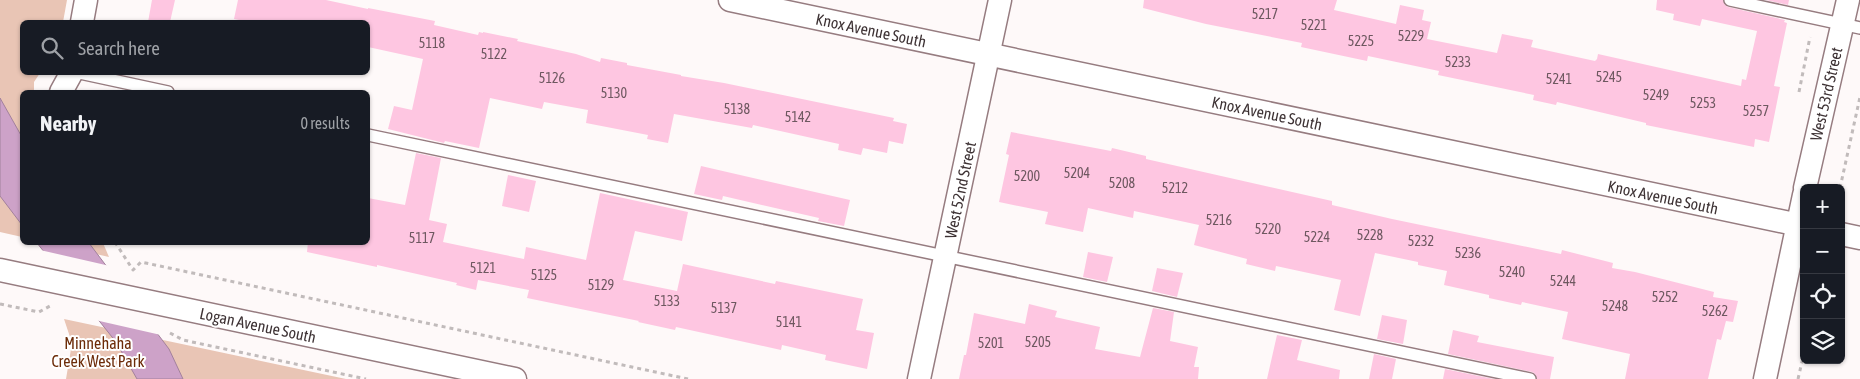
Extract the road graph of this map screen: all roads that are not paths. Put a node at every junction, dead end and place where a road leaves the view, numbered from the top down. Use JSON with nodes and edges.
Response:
{"nodes":[{"id":1,"x":86,"y":0,"type":"edge"},
{"id":2,"x":730,"y":0,"type":"edge"},
{"id":3,"x":1000,"y":0,"type":"edge"},
{"id":4,"x":1730,"y":0,"type":"edge"},
{"id":5,"x":1848,"y":0,"type":"edge"},
{"id":6,"x":82,"y":20,"type":"edge"},
{"id":7,"x":1851,"y":26,"type":"edge"},
{"id":8,"x":989,"y":55,"type":"junction"},
{"id":9,"x":72,"y":75,"type":"edge"},
{"id":10,"x":88,"y":75,"type":"edge"},
{"id":11,"x":62,"y":90,"type":"edge"},
{"id":12,"x":159,"y":90,"type":"edge"},
{"id":13,"x":370,"y":135,"type":"edge"},
{"id":14,"x":1806,"y":184,"type":"edge"},
{"id":15,"x":1800,"y":226,"type":"edge"},
{"id":16,"x":1845,"y":235,"type":"edge"},
{"id":17,"x":1860,"y":238,"type":"edge"},
{"id":18,"x":945,"y":257,"type":"junction"},
{"id":19,"x":0,"y":270,"type":"edge"},
{"id":20,"x":516,"y":379,"type":"edge"},
{"id":21,"x":919,"y":379,"type":"edge"},
{"id":22,"x":1530,"y":379,"type":"edge"},
{"id":23,"x":1765,"y":379,"type":"edge"}],
"edges":[{"from":1,"to":6,"type":"street"},
{"from":2,"to":8,"type":"street","name":"Knox Avenue South"},
{"from":3,"to":8,"type":"street","name":"West 52nd Street"},
{"from":4,"to":7,"type":"lane"},
{"from":5,"to":7,"type":"street","name":"West 53rd Street"},
{"from":7,"to":14,"type":"street","name":"West 53rd Street"},
{"from":8,"to":15,"type":"street","name":"Knox Avenue South"},
{"from":8,"to":18,"type":"street","name":"West 52nd Street"},
{"from":9,"to":11,"type":"street"},
{"from":10,"to":12,"type":"lane"},
{"from":13,"to":18,"type":"lane"},
{"from":15,"to":23,"type":"street"},
{"from":16,"to":17,"type":"street"},
{"from":18,"to":21,"type":"street","name":"West 52nd Street"},
{"from":18,"to":22,"type":"lane"},
{"from":19,"to":20,"type":"street","name":"Logan Avenue South"}]}
